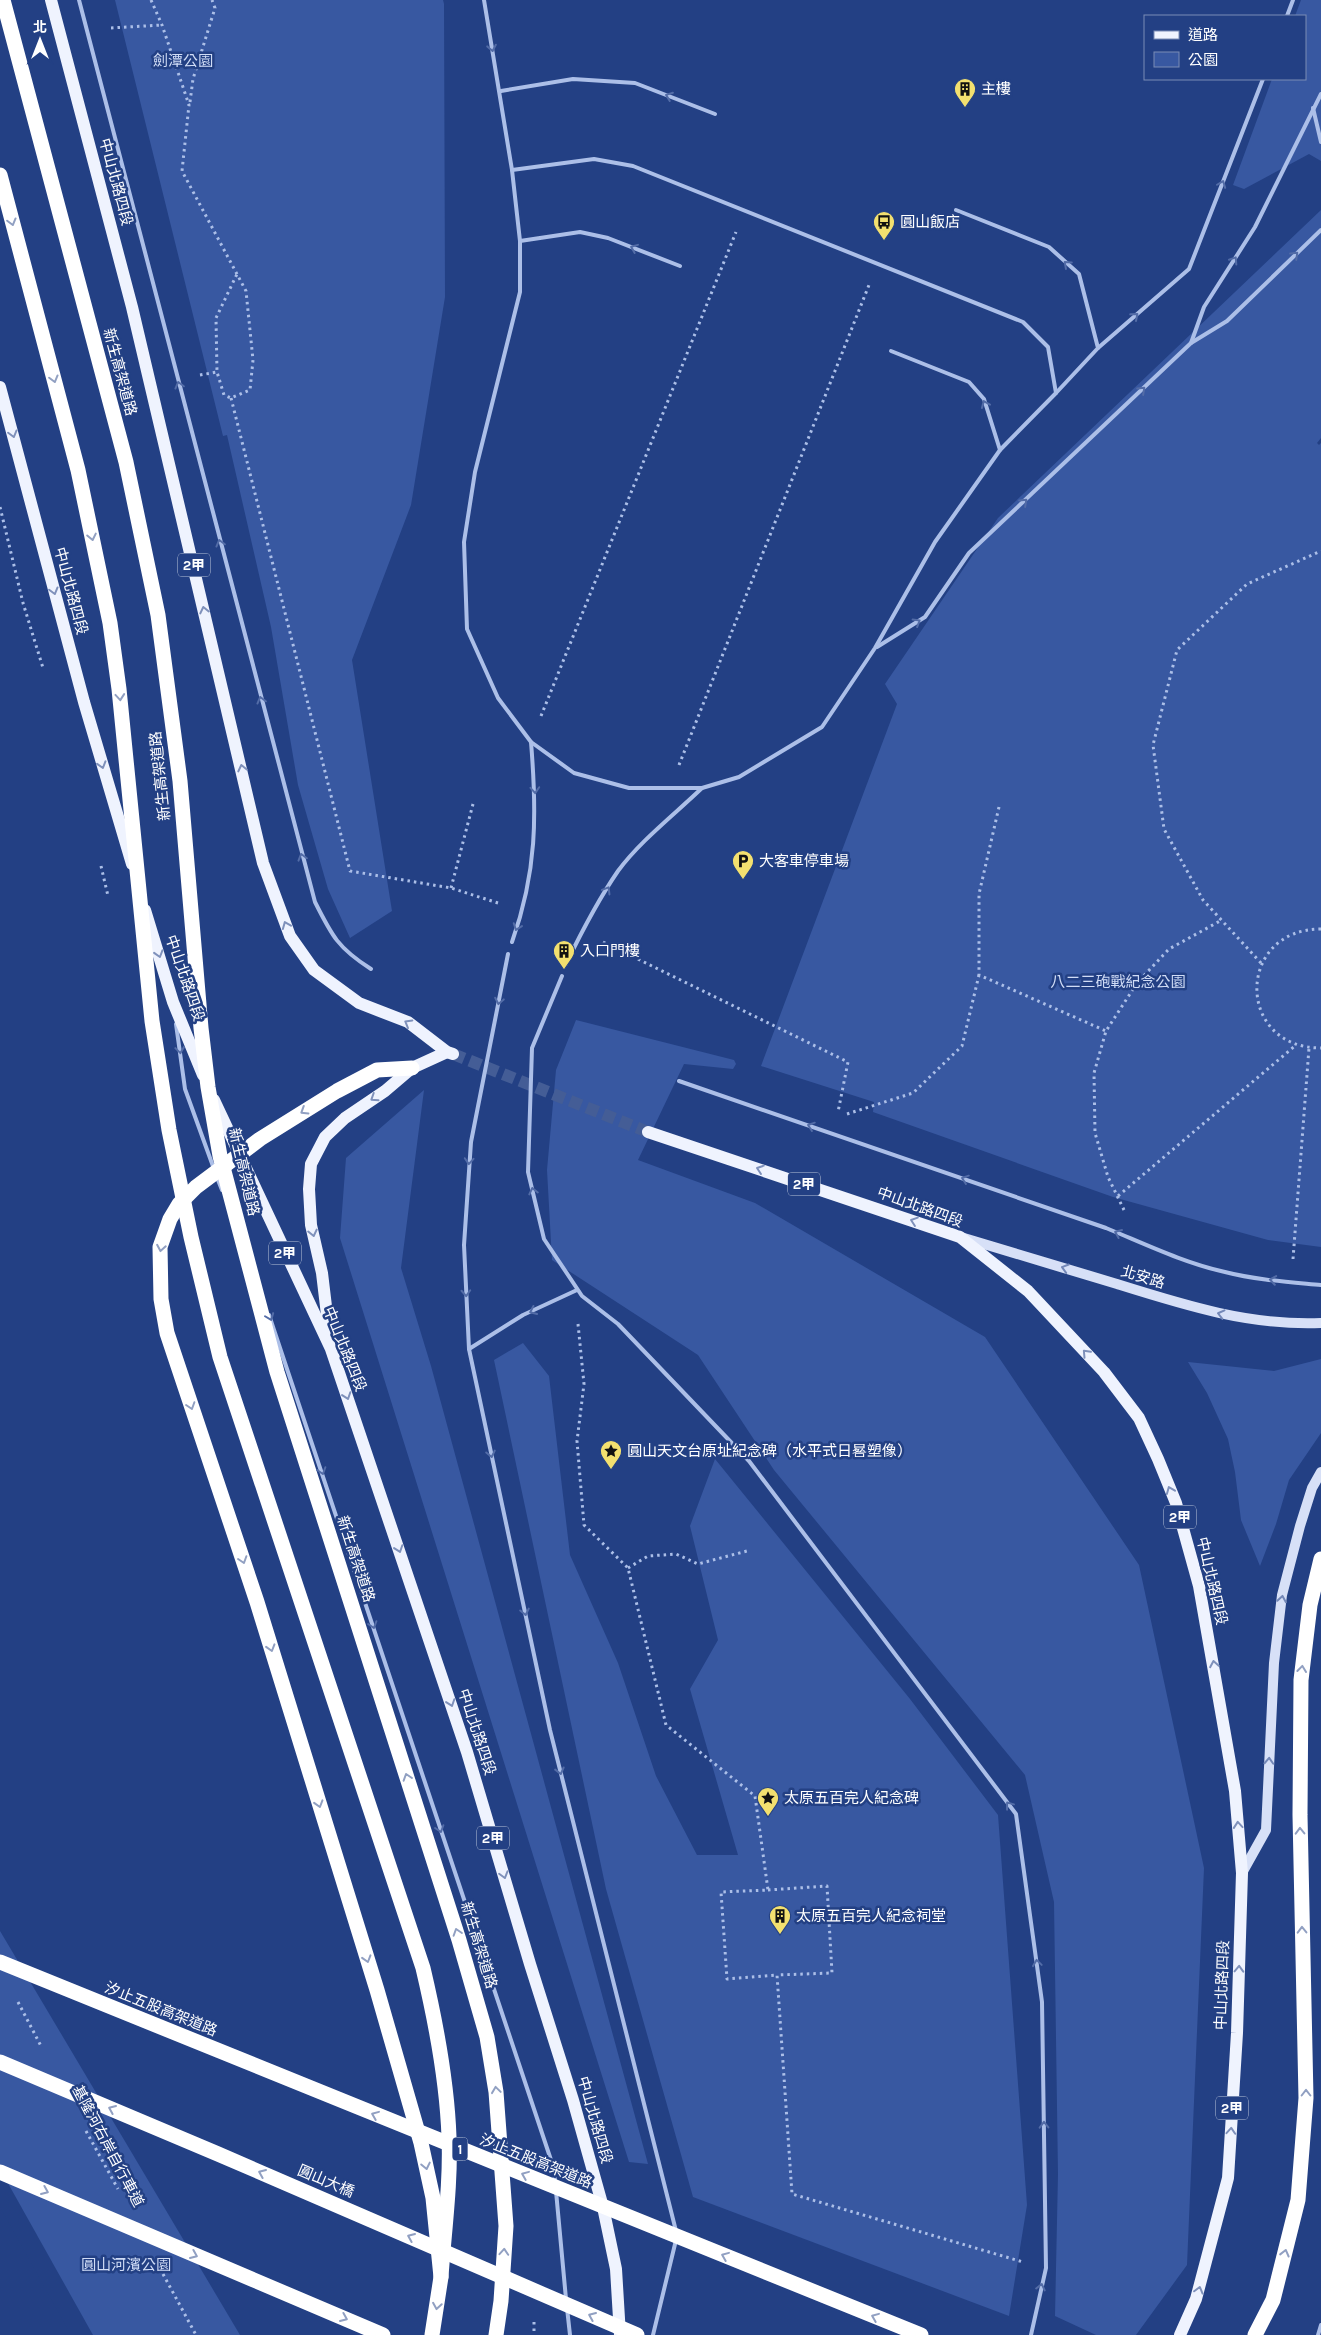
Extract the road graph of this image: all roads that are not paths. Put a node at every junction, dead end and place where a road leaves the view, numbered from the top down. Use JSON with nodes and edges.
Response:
{"nodes":[{"id":1,"x":4,"y":0,"type":"edge"},
{"id":2,"x":51,"y":0,"type":"edge"},
{"id":3,"x":79,"y":0,"type":"edge"},
{"id":4,"x":484,"y":0,"type":"edge"},
{"id":5,"x":1294,"y":0,"type":"edge"},
{"id":6,"x":1287,"y":15,"type":"edge"},
{"id":7,"x":1263,"y":80,"type":"edge"},
{"id":8,"x":501,"y":91,"type":"junction"},
{"id":9,"x":1321,"y":94,"type":"edge"},
{"id":10,"x":1313,"y":108,"type":"junction"},
{"id":11,"x":715,"y":114,"type":"dead end"},
{"id":12,"x":1321,"y":142,"type":"edge"},
{"id":13,"x":512,"y":170,"type":"junction"},
{"id":14,"x":0,"y":175,"type":"edge"},
{"id":15,"x":956,"y":210,"type":"dead end"},
{"id":16,"x":1321,"y":230,"type":"edge"},
{"id":17,"x":520,"y":241,"type":"junction"},
{"id":18,"x":680,"y":266,"type":"dead end"},
{"id":19,"x":1191,"y":342,"type":"junction"},
{"id":20,"x":1098,"y":348,"type":"junction"},
{"id":21,"x":891,"y":351,"type":"dead end"},
{"id":22,"x":0,"y":387,"type":"edge"},
{"id":23,"x":1056,"y":392,"type":"junction"},
{"id":24,"x":1000,"y":450,"type":"junction"},
{"id":25,"x":875,"y":648,"type":"junction"},
{"id":26,"x":531,"y":742,"type":"junction"},
{"id":27,"x":702,"y":788,"type":"junction"},
{"id":28,"x":512,"y":942,"type":"dead end"},
{"id":29,"x":508,"y":954,"type":"dead end"},
{"id":30,"x":566,"y":964,"type":"dead end"},
{"id":31,"x":371,"y":969,"type":"dead end"},
{"id":32,"x":562,"y":976,"type":"dead end"},
{"id":33,"x":173,"y":1002,"type":"junction"},
{"id":34,"x":412,"y":1068,"type":"junction"},
{"id":35,"x":679,"y":1081,"type":"dead end"},
{"id":36,"x":648,"y":1132,"type":"tunnel mouth"},
{"id":37,"x":239,"y":1156,"type":"junction"},
{"id":38,"x":215,"y":1173,"type":"junction"},
{"id":39,"x":222,"y":1192,"type":"dead end"},
{"id":40,"x":226,"y":1201,"type":"dead end"},
{"id":41,"x":960,"y":1237,"type":"junction"},
{"id":42,"x":1321,"y":1285,"type":"edge"},
{"id":43,"x":577,"y":1290,"type":"junction"},
{"id":44,"x":265,"y":1303,"type":"dead end"},
{"id":45,"x":268,"y":1312,"type":"dead end"},
{"id":46,"x":1321,"y":1323,"type":"edge"},
{"id":47,"x":331,"y":1349,"type":"junction"},
{"id":48,"x":469,"y":1349,"type":"junction"},
{"id":49,"x":1321,"y":1472,"type":"edge"},
{"id":50,"x":1321,"y":1559,"type":"edge"},
{"id":51,"x":1242,"y":1873,"type":"junction"},
{"id":52,"x":0,"y":1962,"type":"edge"},
{"id":53,"x":0,"y":2062,"type":"edge"},
{"id":54,"x":0,"y":2172,"type":"edge"},
{"id":55,"x":441,"y":2277,"type":"junction"},
{"id":56,"x":1321,"y":2325,"type":"edge"},
{"id":57,"x":383,"y":2335,"type":"edge"},
{"id":58,"x":432,"y":2335,"type":"edge"},
{"id":59,"x":496,"y":2335,"type":"edge"},
{"id":60,"x":570,"y":2335,"type":"edge"},
{"id":61,"x":620,"y":2335,"type":"edge"},
{"id":62,"x":637,"y":2335,"type":"edge"},
{"id":63,"x":653,"y":2335,"type":"edge"},
{"id":64,"x":920,"y":2335,"type":"edge"},
{"id":65,"x":1030,"y":2335,"type":"edge"},
{"id":66,"x":1180,"y":2335,"type":"edge"},
{"id":67,"x":1255,"y":2335,"type":"edge"},
{"id":68,"x":1318,"y":2335,"type":"edge"}],
"edges":[{"from":59,"to":1,"type":"highway","name":"新生高架道路","one_way":true,"bridge":true},
{"from":34,"to":2,"type":"main road","name":"中山北路四段","number":"2甲","one_way":true},
{"from":31,"to":3,"type":"lane","name":"中山北路四段","one_way":true},
{"from":4,"to":8,"type":"lane","one_way":true},
{"from":5,"to":6,"type":"lane"},
{"from":20,"to":7,"type":"lane","one_way":true},
{"from":11,"to":8,"type":"lane","one_way":true},
{"from":8,"to":13,"type":"lane"},
{"from":9,"to":10,"type":"lane"},
{"from":10,"to":12,"type":"lane"},
{"from":19,"to":10,"type":"lane","one_way":true},
{"from":13,"to":17,"type":"lane"},
{"from":13,"to":23,"type":"lane"},
{"from":14,"to":55,"type":"highway","one_way":true,"bridge":true},
{"from":20,"to":15,"type":"lane","one_way":true},
{"from":19,"to":16,"type":"lane","one_way":true},
{"from":18,"to":17,"type":"lane","one_way":true},
{"from":17,"to":26,"type":"lane"},
{"from":25,"to":19,"type":"lane","one_way":true},
{"from":20,"to":23,"type":"lane"},
{"from":24,"to":21,"type":"lane","one_way":true},
{"from":22,"to":33,"type":"main road","name":"中山北路四段","number":"2甲","one_way":true},
{"from":23,"to":24,"type":"lane"},
{"from":24,"to":25,"type":"lane"},
{"from":25,"to":27,"type":"lane"},
{"from":26,"to":27,"type":"lane"},
{"from":26,"to":28,"type":"lane","one_way":true},
{"from":30,"to":27,"type":"lane","one_way":true},
{"from":29,"to":48,"type":"lane","one_way":true},
{"from":43,"to":32,"type":"lane","one_way":true},
{"from":33,"to":37,"type":"main road","name":"中山北路四段","number":"2甲"},
{"from":33,"to":38,"type":"lane","one_way":true},
{"from":34,"to":37,"type":"highway","one_way":true},
{"from":34,"to":47,"type":"main road","one_way":true},
{"from":42,"to":35,"type":"lane","one_way":true},
{"from":41,"to":36,"type":"main road","name":"中山北路四段","number":"2甲","one_way":true},
{"from":37,"to":38,"type":"highway"},
{"from":37,"to":47,"type":"main road","name":"中山北路四段","number":"2甲"},
{"from":38,"to":39,"type":"lane"},
{"from":38,"to":55,"type":"highway","one_way":true,"bridge":true},
{"from":40,"to":44,"type":"lane"},
{"from":46,"to":41,"type":"main road","name":"北安路","one_way":true},
{"from":51,"to":41,"type":"main road","name":"中山北路四段","number":"2甲","one_way":true},
{"from":43,"to":48,"type":"lane","one_way":true},
{"from":65,"to":43,"type":"lane","one_way":true},
{"from":45,"to":60,"type":"lane","one_way":true},
{"from":47,"to":61,"type":"main road","name":"中山北路四段","number":"2甲","one_way":true},
{"from":48,"to":63,"type":"lane","one_way":true},
{"from":51,"to":49,"type":"main road","one_way":true},
{"from":67,"to":50,"type":"highway","one_way":true},
{"from":66,"to":51,"type":"main road","name":"中山北路四段","number":"2甲","one_way":true},
{"from":64,"to":52,"type":"highway","name":"汐止五股高架道路","number":"1","one_way":true,"bridge":true},
{"from":62,"to":53,"type":"highway","name":"圓山大橋","one_way":true,"bridge":true},
{"from":54,"to":57,"type":"highway","one_way":true,"bridge":true},
{"from":55,"to":58,"type":"highway","one_way":true},
{"from":56,"to":68,"type":"lane"}]}
